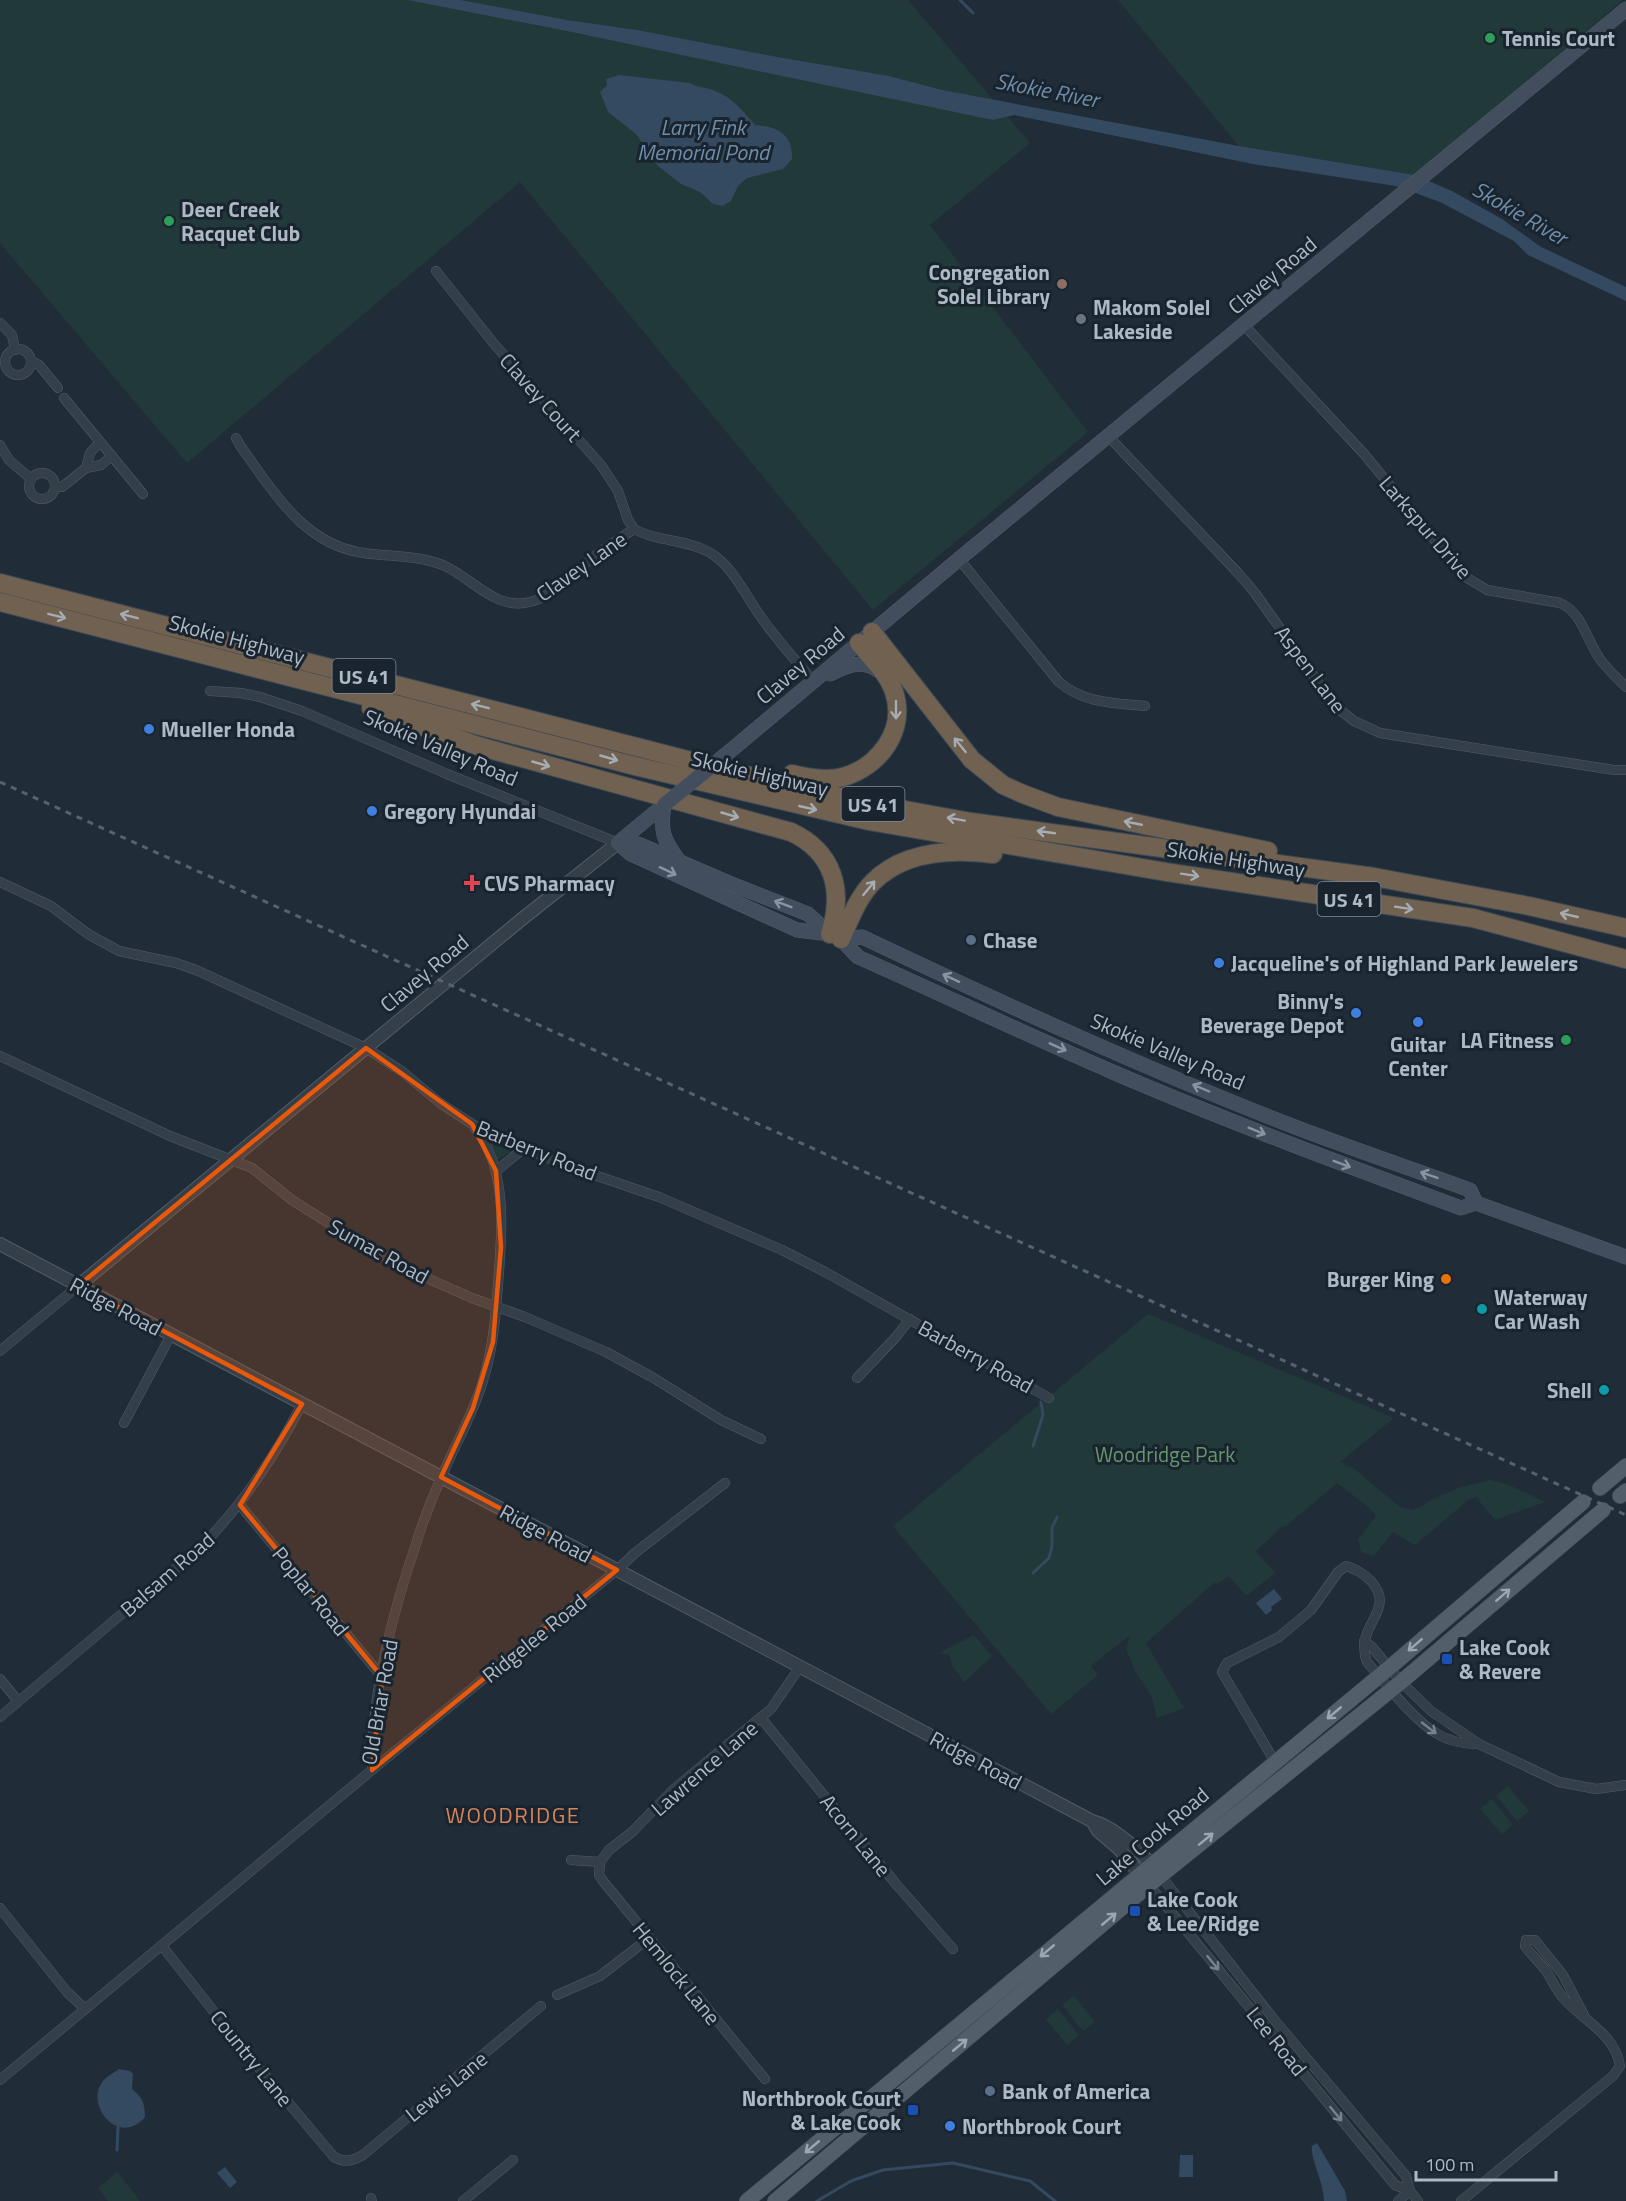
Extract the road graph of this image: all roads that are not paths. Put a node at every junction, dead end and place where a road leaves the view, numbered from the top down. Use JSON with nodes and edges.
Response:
{"nodes":[{"id":1,"x":1626,"y":9,"type":"edge"},
{"id":2,"x":436,"y":271,"type":"dead end"},
{"id":3,"x":0,"y":323,"type":"edge"},
{"id":4,"x":1244,"y":325,"type":"junction"},
{"id":5,"x":15,"y":350,"type":"junction"},
{"id":6,"x":31,"y":361,"type":"junction"},
{"id":7,"x":9,"y":370,"type":"junction"},
{"id":8,"x":0,"y":377,"type":"edge"},
{"id":9,"x":58,"y":388,"type":"dead end"},
{"id":10,"x":64,"y":398,"type":"dead end"},
{"id":11,"x":1108,"y":436,"type":"junction"},
{"id":12,"x":236,"y":438,"type":"dead end"},
{"id":13,"x":100,"y":442,"type":"junction"},
{"id":14,"x":0,"y":445,"type":"edge"},
{"id":15,"x":112,"y":456,"type":"junction"},
{"id":16,"x":86,"y":468,"type":"junction"},
{"id":17,"x":31,"y":479,"type":"junction"},
{"id":18,"x":55,"y":487,"type":"junction"},
{"id":19,"x":143,"y":494,"type":"dead end"},
{"id":20,"x":634,"y":529,"type":"junction"},
{"id":21,"x":959,"y":559,"type":"junction"},
{"id":22,"x":0,"y":583,"type":"edge"},
{"id":23,"x":0,"y":602,"type":"edge"},
{"id":24,"x":865,"y":638,"type":"junction"},
{"id":25,"x":248,"y":665,"type":"junction"},
{"id":26,"x":888,"y":678,"type":"junction"},
{"id":27,"x":814,"y":682,"type":"junction"},
{"id":28,"x":1626,"y":687,"type":"edge"},
{"id":29,"x":210,"y":691,"type":"dead end"},
{"id":30,"x":1145,"y":706,"type":"dead end"},
{"id":31,"x":544,"y":723,"type":"junction"},
{"id":32,"x":1626,"y":770,"type":"edge"},
{"id":33,"x":664,"y":805,"type":"junction"},
{"id":34,"x":618,"y":843,"type":"junction"},
{"id":35,"x":680,"y":862,"type":"junction"},
{"id":36,"x":1133,"y":866,"type":"junction"},
{"id":37,"x":1374,"y":877,"type":"junction"},
{"id":38,"x":0,"y":882,"type":"edge"},
{"id":39,"x":1626,"y":928,"type":"edge"},
{"id":40,"x":836,"y":937,"type":"junction"},
{"id":41,"x":1626,"y":961,"type":"edge"},
{"id":42,"x":366,"y":1048,"type":"junction"},
{"id":43,"x":0,"y":1056,"type":"edge"},
{"id":44,"x":1223,"y":1097,"type":"junction"},
{"id":45,"x":1215,"y":1114,"type":"junction"},
{"id":46,"x":472,"y":1124,"type":"junction"},
{"id":47,"x":1294,"y":1126,"type":"junction"},
{"id":48,"x":1287,"y":1144,"type":"junction"},
{"id":49,"x":523,"y":1149,"type":"junction"},
{"id":50,"x":231,"y":1160,"type":"junction"},
{"id":51,"x":496,"y":1171,"type":"junction"},
{"id":52,"x":1476,"y":1203,"type":"junction"},
{"id":53,"x":0,"y":1244,"type":"edge"},
{"id":54,"x":1626,"y":1257,"type":"edge"},
{"id":55,"x":78,"y":1286,"type":"junction"},
{"id":56,"x":496,"y":1307,"type":"junction"},
{"id":57,"x":910,"y":1320,"type":"junction"},
{"id":58,"x":171,"y":1335,"type":"junction"},
{"id":59,"x":0,"y":1351,"type":"edge"},
{"id":60,"x":857,"y":1378,"type":"dead end"},
{"id":61,"x":1049,"y":1398,"type":"dead end"},
{"id":62,"x":302,"y":1404,"type":"junction"},
{"id":63,"x":124,"y":1423,"type":"dead end"},
{"id":64,"x":761,"y":1439,"type":"dead end"},
{"id":65,"x":1626,"y":1466,"type":"edge"},
{"id":66,"x":441,"y":1477,"type":"junction"},
{"id":67,"x":725,"y":1483,"type":"dead end"},
{"id":68,"x":1600,"y":1488,"type":"dead end"},
{"id":69,"x":1583,"y":1502,"type":"dead end"},
{"id":70,"x":240,"y":1505,"type":"junction"},
{"id":71,"x":1603,"y":1510,"type":"dead end"},
{"id":72,"x":617,"y":1570,"type":"junction"},
{"id":73,"x":800,"y":1667,"type":"junction"},
{"id":74,"x":1384,"y":1672,"type":"junction"},
{"id":75,"x":382,"y":1677,"type":"junction"},
{"id":76,"x":0,"y":1679,"type":"edge"},
{"id":77,"x":1396,"y":1686,"type":"junction"},
{"id":78,"x":18,"y":1701,"type":"junction"},
{"id":79,"x":0,"y":1717,"type":"edge"},
{"id":80,"x":761,"y":1718,"type":"junction"},
{"id":81,"x":1479,"y":1744,"type":"junction"},
{"id":82,"x":1275,"y":1762,"type":"junction"},
{"id":83,"x":372,"y":1770,"type":"junction"},
{"id":84,"x":1626,"y":1785,"type":"edge"},
{"id":85,"x":571,"y":1860,"type":"dead end"},
{"id":86,"x":600,"y":1862,"type":"junction"},
{"id":87,"x":1150,"y":1875,"type":"junction"},
{"id":88,"x":0,"y":1908,"type":"edge"},
{"id":89,"x":649,"y":1938,"type":"junction"},
{"id":90,"x":162,"y":1946,"type":"junction"},
{"id":91,"x":953,"y":1949,"type":"dead end"},
{"id":92,"x":557,"y":1995,"type":"dead end"},
{"id":93,"x":541,"y":2006,"type":"dead end"},
{"id":94,"x":85,"y":2009,"type":"junction"},
{"id":95,"x":1584,"y":2015,"type":"junction"},
{"id":96,"x":765,"y":2079,"type":"dead end"},
{"id":97,"x":0,"y":2080,"type":"edge"},
{"id":98,"x":513,"y":2160,"type":"dead end"},
{"id":99,"x":348,"y":2162,"type":"joint"},
{"id":100,"x":1410,"y":2191,"type":"junction"},
{"id":101,"x":463,"y":2201,"type":"edge"},
{"id":102,"x":747,"y":2201,"type":"edge"},
{"id":103,"x":774,"y":2201,"type":"edge"},
{"id":104,"x":1398,"y":2201,"type":"edge"},
{"id":105,"x":1418,"y":2201,"type":"edge"},
{"id":106,"x":1461,"y":2201,"type":"edge"}],
"edges":[{"from":1,"to":4,"type":"main road","name":"Clavey Road"},
{"from":2,"to":20,"type":"street","name":"Clavey Court"},
{"from":3,"to":5,"type":"street"},
{"from":4,"to":11,"type":"main road","name":"Clavey Road"},
{"from":4,"to":28,"type":"street","name":"Larkspur Drive"},
{"from":5,"to":6,"type":"street"},
{"from":5,"to":7,"type":"street"},
{"from":6,"to":7,"type":"street"},
{"from":6,"to":9,"type":"street"},
{"from":7,"to":8,"type":"street"},
{"from":10,"to":13,"type":"street"},
{"from":11,"to":21,"type":"main road","name":"Clavey Road"},
{"from":11,"to":32,"type":"street","name":"Aspen Lane"},
{"from":12,"to":20,"type":"street","name":"Clavey Lane"},
{"from":13,"to":15,"type":"street"},
{"from":13,"to":16,"type":"street"},
{"from":14,"to":17,"type":"street"},
{"from":15,"to":16,"type":"street"},
{"from":15,"to":19,"type":"street"},
{"from":16,"to":18,"type":"street"},
{"from":17,"to":18,"type":"street"},
{"from":17,"to":18,"type":"street"},
{"from":20,"to":27,"type":"street","name":"Clavey Lane"},
{"from":21,"to":24,"type":"main road","name":"Clavey Road"},
{"from":21,"to":30,"type":"street"},
{"from":31,"to":22,"type":"highway","name":"Skokie Highway","number":"US 41","one_way":true},
{"from":23,"to":25,"type":"highway","name":"Skokie Highway","number":"US 41","one_way":true},
{"from":24,"to":26,"type":"highway"},
{"from":24,"to":27,"type":"main road","name":"Clavey Road"},
{"from":37,"to":24,"type":"highway","one_way":true},
{"from":25,"to":36,"type":"highway","name":"Skokie Highway","number":"US 41","one_way":true},
{"from":25,"to":40,"type":"highway","one_way":true},
{"from":26,"to":27,"type":"main road"},
{"from":26,"to":31,"type":"highway","one_way":true},
{"from":27,"to":33,"type":"main road","name":"Clavey Road","bridge":true},
{"from":29,"to":34,"type":"street","name":"Skokie Valley Road"},
{"from":37,"to":31,"type":"highway","name":"Skokie Highway","number":"US 41","one_way":true},
{"from":33,"to":34,"type":"main road","name":"Clavey Road"},
{"from":33,"to":35,"type":"main road"},
{"from":34,"to":35,"type":"main road","name":"Skokie Valley Road"},
{"from":34,"to":40,"type":"main road","name":"Skokie Valley Road","one_way":true},
{"from":34,"to":42,"type":"street","name":"Clavey Road"},
{"from":40,"to":35,"type":"main road","name":"Skokie Valley Road","one_way":true},
{"from":40,"to":36,"type":"highway","one_way":true},
{"from":36,"to":41,"type":"highway","name":"Skokie Highway","number":"US 41","one_way":true},
{"from":39,"to":37,"type":"highway","name":"Skokie Highway","number":"US 41","one_way":true},
{"from":38,"to":42,"type":"street","name":"Barberry Road"},
{"from":44,"to":40,"type":"main road","name":"Skokie Valley Road","one_way":true},
{"from":40,"to":45,"type":"main road","name":"Skokie Valley Road","one_way":true},
{"from":42,"to":46,"type":"street","name":"Barberry Road"},
{"from":42,"to":50,"type":"street","name":"Clavey Road"},
{"from":43,"to":50,"type":"street","name":"Sumac Road"},
{"from":44,"to":45,"type":"main road"},
{"from":44,"to":47,"type":"main road","name":"Skokie Valley Road"},
{"from":45,"to":48,"type":"main road","name":"Skokie Valley Road","one_way":true},
{"from":46,"to":49,"type":"street","name":"Barberry Road"},
{"from":46,"to":51,"type":"street","name":"Old Briar Road"},
{"from":47,"to":48,"type":"main road"},
{"from":52,"to":47,"type":"main road","name":"Skokie Valley Road","one_way":true},
{"from":48,"to":52,"type":"main road","name":"Skokie Valley Road","one_way":true},
{"from":49,"to":51,"type":"street"},
{"from":49,"to":57,"type":"street","name":"Barberry Road"},
{"from":50,"to":55,"type":"street","name":"Clavey Road"},
{"from":50,"to":56,"type":"street","name":"Sumac Road"},
{"from":51,"to":56,"type":"street","name":"Old Briar Road"},
{"from":52,"to":54,"type":"main road","name":"Skokie Valley Road"},
{"from":53,"to":55,"type":"street","name":"Ridge Road"},
{"from":55,"to":58,"type":"street","name":"Ridge Road"},
{"from":55,"to":59,"type":"street","name":"Clavey Road"},
{"from":56,"to":64,"type":"street","name":"Sumac Road"},
{"from":56,"to":66,"type":"street","name":"Old Briar Road"},
{"from":57,"to":60,"type":"street"},
{"from":57,"to":61,"type":"street","name":"Barberry Road"},
{"from":58,"to":62,"type":"street","name":"Ridge Road"},
{"from":58,"to":63,"type":"street"},
{"from":62,"to":66,"type":"street","name":"Ridge Road"},
{"from":62,"to":70,"type":"street","name":"Balsam Road"},
{"from":65,"to":68,"type":"main road"},
{"from":66,"to":72,"type":"street","name":"Ridge Road"},
{"from":66,"to":75,"type":"street","name":"Old Briar Road"},
{"from":67,"to":72,"type":"street","name":"Ridgelee Road"},
{"from":69,"to":74,"type":"main road","name":"Lake Cook Road","one_way":true},
{"from":70,"to":75,"type":"street","name":"Poplar Road"},
{"from":70,"to":78,"type":"street","name":"Balsam Road"},
{"from":77,"to":71,"type":"main road","name":"Lake Cook Road","one_way":true},
{"from":72,"to":73,"type":"street","name":"Ridge Road"},
{"from":72,"to":83,"type":"street","name":"Ridgelee Road"},
{"from":73,"to":80,"type":"street","name":"Lawrence Lane"},
{"from":73,"to":87,"type":"street","name":"Ridge Road"},
{"from":74,"to":77,"type":"street"},
{"from":74,"to":82,"type":"main road","name":"Lake Cook Road","one_way":true},
{"from":74,"to":82,"type":"street"},
{"from":75,"to":83,"type":"street","name":"Old Briar Road"},
{"from":76,"to":78,"type":"street"},
{"from":77,"to":81,"type":"street"},
{"from":77,"to":81,"type":"street","one_way":true},
{"from":87,"to":77,"type":"main road","name":"Lake Cook Road","one_way":true},
{"from":78,"to":79,"type":"street","name":"Balsam Road"},
{"from":80,"to":86,"type":"street","name":"Lawrence Lane"},
{"from":80,"to":91,"type":"street","name":"Acorn Lane"},
{"from":81,"to":84,"type":"street"},
{"from":82,"to":87,"type":"main road","name":"Lake Cook Road"},
{"from":83,"to":90,"type":"street","name":"Old Briar Road"},
{"from":85,"to":86,"type":"street"},
{"from":86,"to":89,"type":"street","name":"Hemlock Lane"},
{"from":87,"to":100,"type":"street","name":"Lee Road"},
{"from":87,"to":100,"type":"street","name":"Lee Road","one_way":true},
{"from":87,"to":102,"type":"main road","name":"Lake Cook Road","one_way":true},
{"from":103,"to":87,"type":"main road","name":"Lake Cook Road","one_way":true},
{"from":88,"to":94,"type":"street"},
{"from":89,"to":92,"type":"street"},
{"from":89,"to":96,"type":"street","name":"Hemlock Lane"},
{"from":90,"to":94,"type":"street","name":"Old Briar Road"},
{"from":90,"to":99,"type":"street","name":"Country Lane"},
{"from":93,"to":99,"type":"street","name":"Lewis Lane"},
{"from":94,"to":97,"type":"street","name":"Old Briar Road"},
{"from":95,"to":95,"type":"street"},
{"from":95,"to":106,"type":"street"},
{"from":98,"to":101,"type":"street"},
{"from":100,"to":104,"type":"street"},
{"from":100,"to":105,"type":"street","name":"Lee Road"}]}
